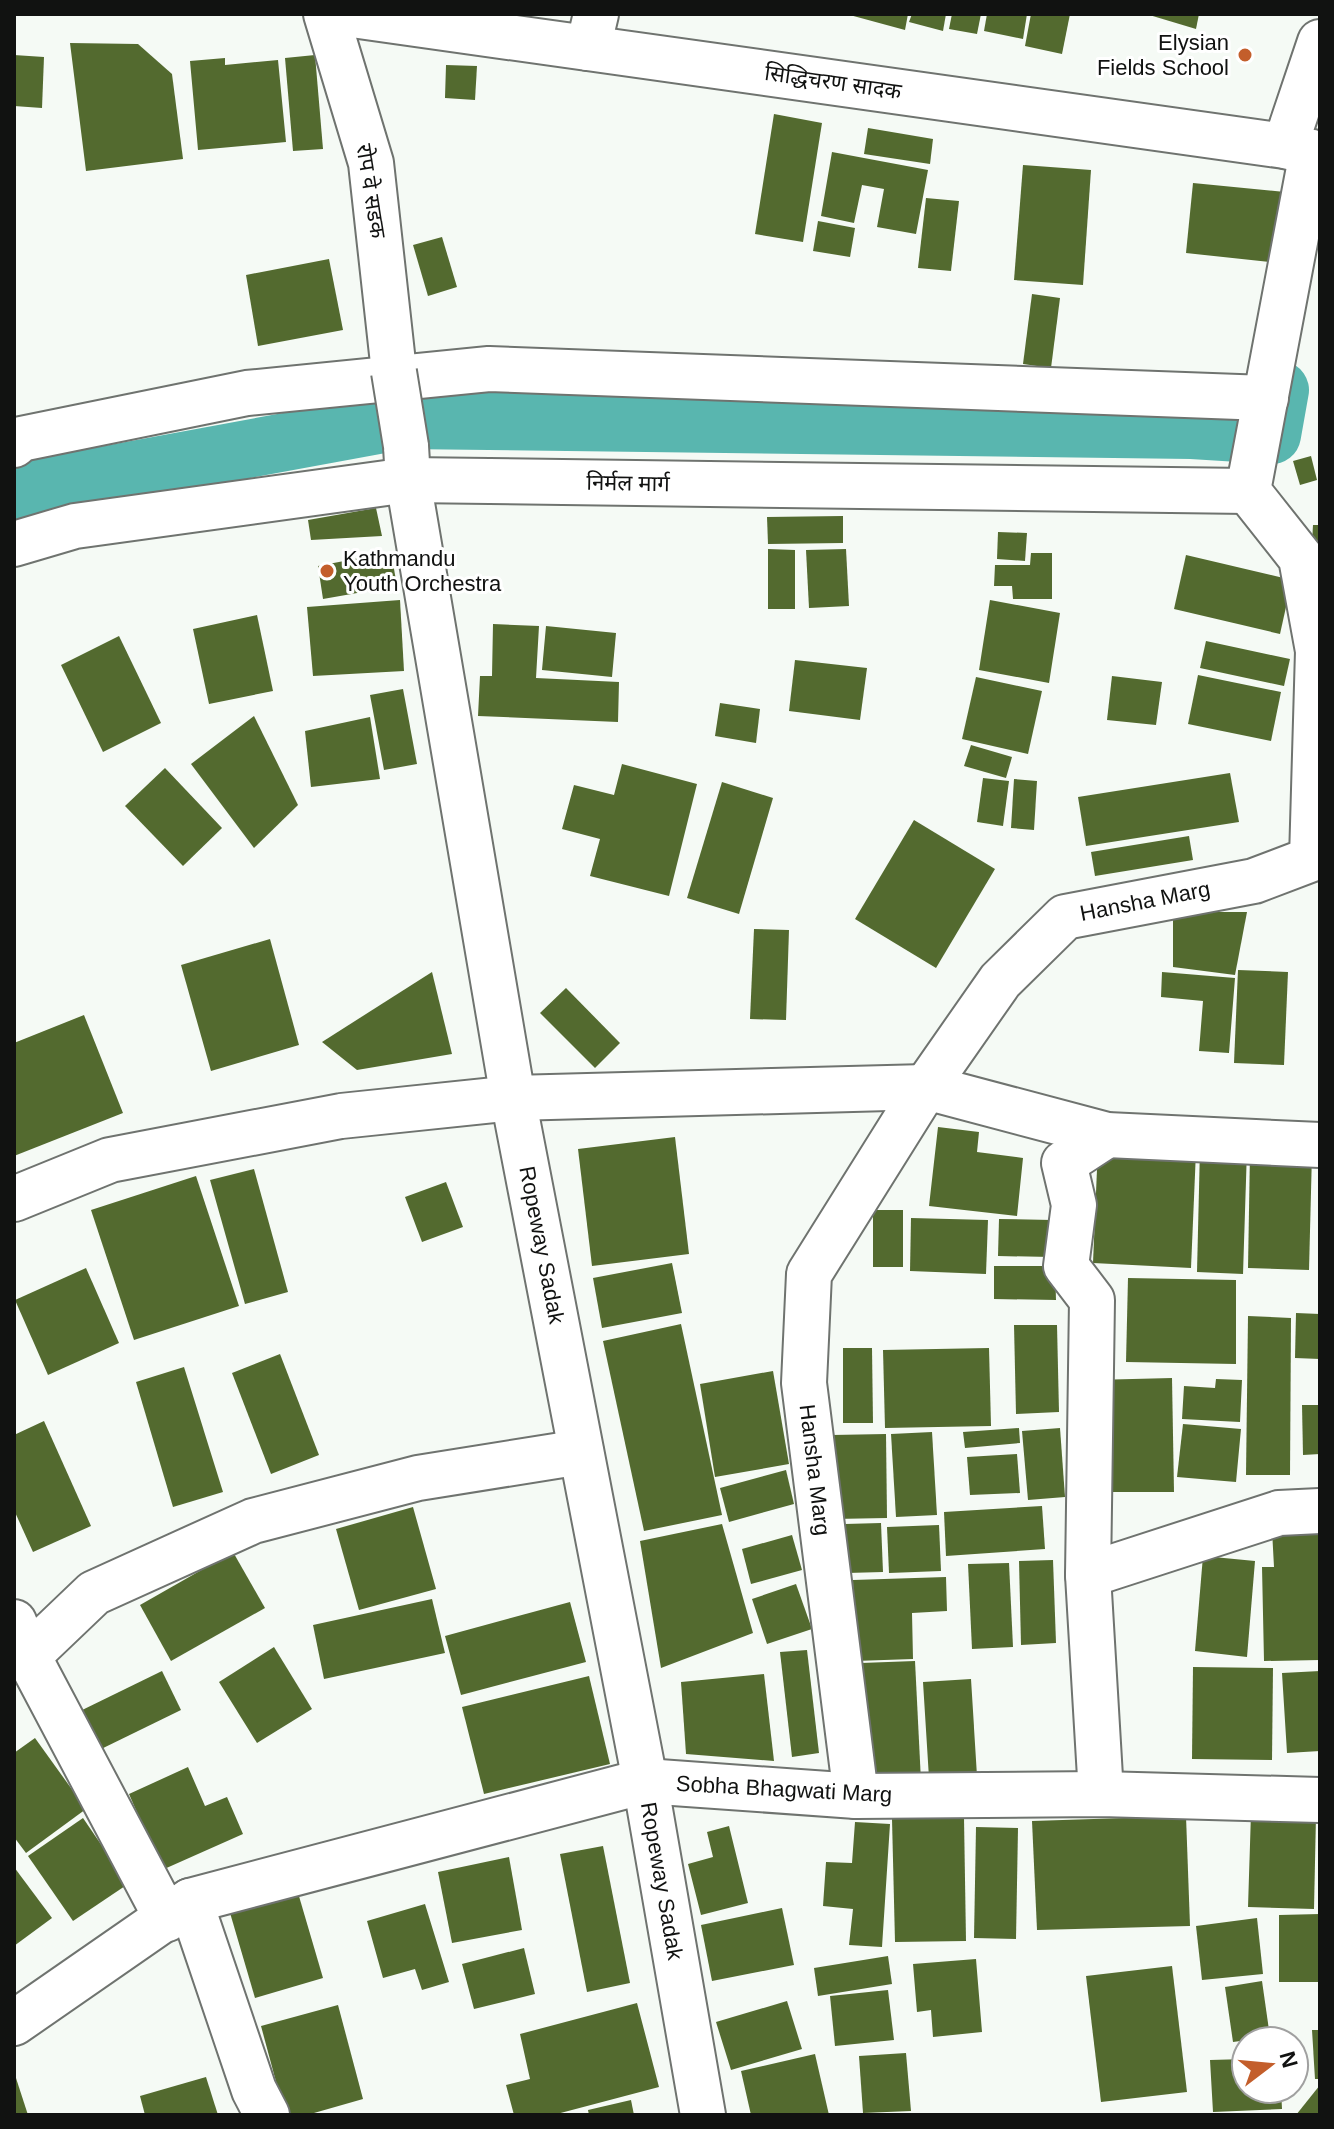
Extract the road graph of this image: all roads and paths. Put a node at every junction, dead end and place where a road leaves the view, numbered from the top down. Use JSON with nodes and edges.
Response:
{"nodes":[{"id":1,"x":326,"y":14,"type":"edge"},
{"id":2,"x":345,"y":14,"type":"edge"},
{"id":3,"x":592,"y":31,"type":"edge"},
{"id":4,"x":1320,"y":42,"type":"edge"},
{"id":5,"x":1306,"y":151,"type":"edge"},
{"id":6,"x":394,"y":372,"type":"joint"},
{"id":7,"x":1266,"y":398,"type":"junction"},
{"id":8,"x":14,"y":445,"type":"edge"},
{"id":9,"x":407,"y":463,"type":"junction"},
{"id":10,"x":1248,"y":491,"type":"junction"},
{"id":11,"x":14,"y":544,"type":"edge"},
{"id":12,"x":926,"y":1087,"type":"junction"},
{"id":13,"x":513,"y":1098,"type":"junction"},
{"id":14,"x":1107,"y":1135,"type":"junction"},
{"id":15,"x":1320,"y":1145,"type":"edge"},
{"id":16,"x":14,"y":1199,"type":"edge"},
{"id":17,"x":581,"y":1452,"type":"junction"},
{"id":18,"x":1320,"y":1511,"type":"edge"},
{"id":19,"x":1088,"y":1575,"type":"junction"},
{"id":20,"x":21,"y":1639,"type":"edge"},
{"id":21,"x":645,"y":1781,"type":"junction"},
{"id":22,"x":1101,"y":1794,"type":"junction"},
{"id":23,"x":856,"y":1796,"type":"junction"},
{"id":24,"x":1320,"y":1800,"type":"edge"},
{"id":25,"x":178,"y":1910,"type":"junction"},
{"id":26,"x":14,"y":2023,"type":"edge"},
{"id":27,"x":267,"y":2115,"type":"edge"},
{"id":28,"x":703,"y":2115,"type":"edge"}],
"edges":[{"from":1,"to":6,"type":"street","name":"रोप वे सडक"},
{"from":2,"to":3,"type":"street","name":"सिद्धिचरण सादक"},
{"from":3,"to":5,"type":"street","name":"सिद्धिचरण सादक"},
{"from":4,"to":5,"type":"street"},
{"from":5,"to":7,"type":"street"},
{"from":6,"to":9,"type":"street","name":"Ropeway Sadak","bridge":true},
{"from":7,"to":8,"type":"street"},
{"from":7,"to":10,"type":"street"},
{"from":9,"to":10,"type":"street","name":"निर्मल मार्ग"},
{"from":9,"to":11,"type":"street","name":"निर्मल मार्ग"},
{"from":9,"to":13,"type":"street","name":"Ropeway Sadak"},
{"from":10,"to":12,"type":"street","name":"Hansha Marg"},
{"from":12,"to":13,"type":"street"},
{"from":12,"to":14,"type":"street"},
{"from":12,"to":23,"type":"street","name":"Hansha Marg"},
{"from":13,"to":16,"type":"street"},
{"from":13,"to":17,"type":"street","name":"Ropeway Sadak"},
{"from":14,"to":15,"type":"street"},
{"from":14,"to":19,"type":"street"},
{"from":17,"to":20,"type":"street"},
{"from":17,"to":21,"type":"street","name":"Ropeway Sadak"},
{"from":18,"to":19,"type":"street"},
{"from":19,"to":22,"type":"street"},
{"from":20,"to":25,"type":"street"},
{"from":21,"to":23,"type":"street","name":"Sobha Bhagwati Marg"},
{"from":21,"to":25,"type":"street","name":"Sobha Bhagwati Marg"},
{"from":21,"to":28,"type":"street","name":"Ropeway Sadak"},
{"from":22,"to":23,"type":"street","name":"Sobha Bhagwati Marg"},
{"from":22,"to":24,"type":"street","name":"Sobha Bhagwati Marg"},
{"from":25,"to":26,"type":"street","name":"Sobha Bhagwati Marg"},
{"from":25,"to":27,"type":"street"}]}
